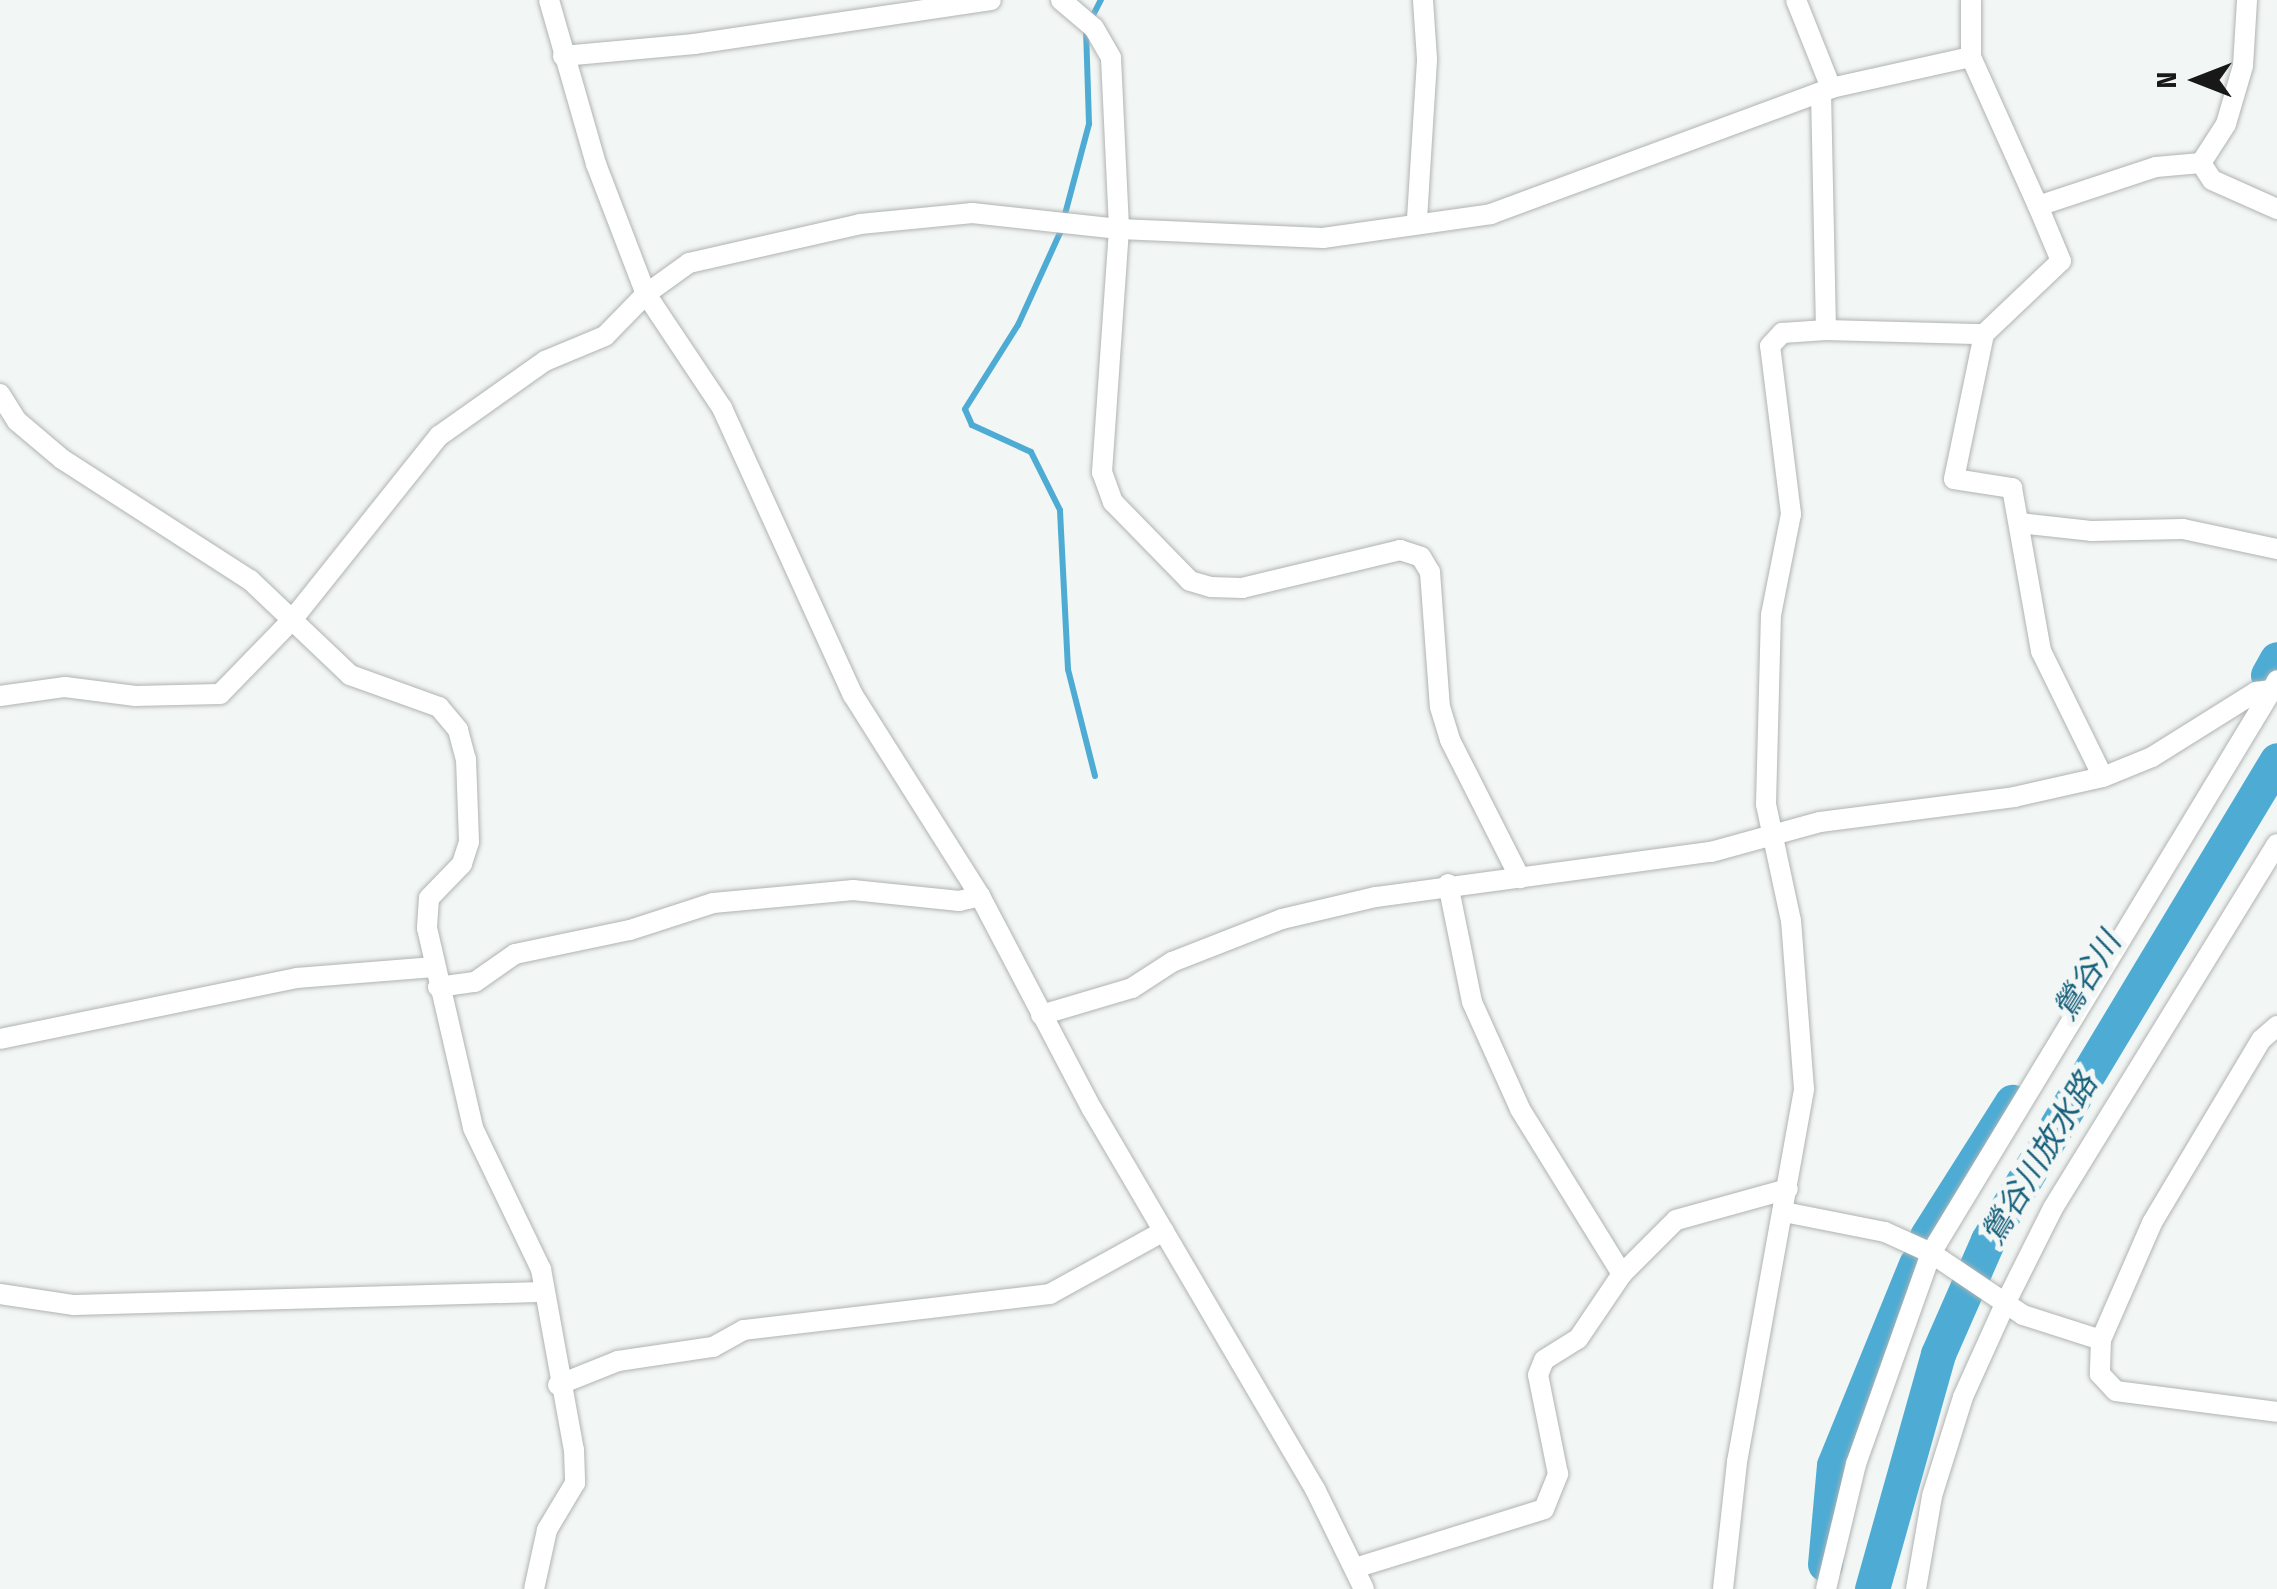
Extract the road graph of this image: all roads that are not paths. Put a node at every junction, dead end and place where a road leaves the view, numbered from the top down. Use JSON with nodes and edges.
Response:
{"nodes":[{"id":1,"x":549,"y":0,"type":"edge"},
{"id":2,"x":992,"y":0,"type":"edge"},
{"id":3,"x":1061,"y":0,"type":"edge"},
{"id":4,"x":1423,"y":0,"type":"edge"},
{"id":5,"x":1796,"y":0,"type":"edge"},
{"id":6,"x":1971,"y":0,"type":"edge"},
{"id":7,"x":2247,"y":0,"type":"edge"},
{"id":8,"x":900,"y":8,"type":"edge"},
{"id":9,"x":564,"y":56,"type":"junction"},
{"id":10,"x":1971,"y":57,"type":"junction"},
{"id":11,"x":1826,"y":92,"type":"junction"},
{"id":12,"x":2201,"y":163,"type":"junction"},
{"id":13,"x":2038,"y":206,"type":"junction"},
{"id":14,"x":2277,"y":209,"type":"edge"},
{"id":15,"x":1416,"y":219,"type":"junction"},
{"id":16,"x":1119,"y":230,"type":"junction"},
{"id":17,"x":646,"y":294,"type":"junction"},
{"id":18,"x":1826,"y":330,"type":"junction"},
{"id":19,"x":1984,"y":334,"type":"junction"},
{"id":20,"x":0,"y":394,"type":"edge"},
{"id":21,"x":2018,"y":523,"type":"junction"},
{"id":22,"x":2277,"y":549,"type":"edge"},
{"id":23,"x":292,"y":620,"type":"junction"},
{"id":24,"x":2274,"y":685,"type":"edge"},
{"id":25,"x":0,"y":696,"type":"edge"},
{"id":26,"x":2102,"y":777,"type":"junction"},
{"id":27,"x":1770,"y":836,"type":"junction"},
{"id":28,"x":2277,"y":844,"type":"edge"},
{"id":29,"x":1520,"y":878,"type":"junction"},
{"id":30,"x":1448,"y":884,"type":"junction"},
{"id":31,"x":980,"y":896,"type":"junction"},
{"id":32,"x":436,"y":977,"type":"junction"},
{"id":33,"x":1040,"y":1015,"type":"junction"},
{"id":34,"x":2277,"y":1026,"type":"edge"},
{"id":35,"x":0,"y":1039,"type":"edge"},
{"id":36,"x":1788,"y":1189,"type":"junction"},
{"id":37,"x":1784,"y":1212,"type":"junction"},
{"id":38,"x":1164,"y":1231,"type":"junction"},
{"id":39,"x":1936,"y":1256,"type":"junction"},
{"id":40,"x":1622,"y":1274,"type":"junction"},
{"id":41,"x":544,"y":1292,"type":"junction"},
{"id":42,"x":0,"y":1294,"type":"edge"},
{"id":43,"x":2001,"y":1300,"type":"junction"},
{"id":44,"x":2101,"y":1340,"type":"junction"},
{"id":45,"x":558,"y":1385,"type":"junction"},
{"id":46,"x":2277,"y":1412,"type":"edge"},
{"id":47,"x":1355,"y":1568,"type":"junction"},
{"id":48,"x":534,"y":1589,"type":"edge"},
{"id":49,"x":1364,"y":1589,"type":"edge"},
{"id":50,"x":1724,"y":1589,"type":"edge"},
{"id":51,"x":1826,"y":1589,"type":"edge"},
{"id":52,"x":1916,"y":1589,"type":"edge"}],
"edges":[{"from":1,"to":9,"type":"street"},
{"from":2,"to":8,"type":"street"},
{"from":3,"to":16,"type":"street"},
{"from":4,"to":15,"type":"street"},
{"from":5,"to":11,"type":"street"},
{"from":6,"to":10,"type":"street"},
{"from":7,"to":12,"type":"street"},
{"from":8,"to":9,"type":"street"},
{"from":9,"to":17,"type":"street"},
{"from":10,"to":11,"type":"street"},
{"from":10,"to":13,"type":"street"},
{"from":11,"to":15,"type":"street"},
{"from":11,"to":18,"type":"street"},
{"from":12,"to":13,"type":"street"},
{"from":12,"to":14,"type":"street"},
{"from":13,"to":19,"type":"street"},
{"from":15,"to":16,"type":"street"},
{"from":16,"to":17,"type":"street"},
{"from":16,"to":29,"type":"street"},
{"from":17,"to":23,"type":"street"},
{"from":17,"to":31,"type":"street"},
{"from":18,"to":19,"type":"street"},
{"from":18,"to":27,"type":"street"},
{"from":19,"to":21,"type":"street"},
{"from":20,"to":23,"type":"street"},
{"from":21,"to":22,"type":"street"},
{"from":21,"to":26,"type":"street"},
{"from":23,"to":25,"type":"street"},
{"from":23,"to":32,"type":"street"},
{"from":24,"to":26,"type":"street"},
{"from":24,"to":39,"type":"street"},
{"from":26,"to":27,"type":"street"},
{"from":27,"to":29,"type":"street"},
{"from":27,"to":36,"type":"street"},
{"from":28,"to":43,"type":"street"},
{"from":29,"to":30,"type":"street"},
{"from":30,"to":33,"type":"street"},
{"from":30,"to":40,"type":"street"},
{"from":31,"to":32,"type":"street"},
{"from":31,"to":33,"type":"street"},
{"from":32,"to":35,"type":"street"},
{"from":32,"to":41,"type":"street"},
{"from":33,"to":38,"type":"street"},
{"from":34,"to":44,"type":"street"},
{"from":36,"to":37,"type":"street"},
{"from":36,"to":40,"type":"street"},
{"from":37,"to":39,"type":"street"},
{"from":37,"to":50,"type":"street"},
{"from":38,"to":45,"type":"street"},
{"from":38,"to":47,"type":"street"},
{"from":39,"to":43,"type":"street"},
{"from":39,"to":51,"type":"street"},
{"from":40,"to":47,"type":"street"},
{"from":41,"to":42,"type":"street"},
{"from":41,"to":45,"type":"street"},
{"from":43,"to":44,"type":"street"},
{"from":43,"to":52,"type":"street"},
{"from":44,"to":46,"type":"street"},
{"from":45,"to":48,"type":"street"},
{"from":47,"to":49,"type":"street"}]}
